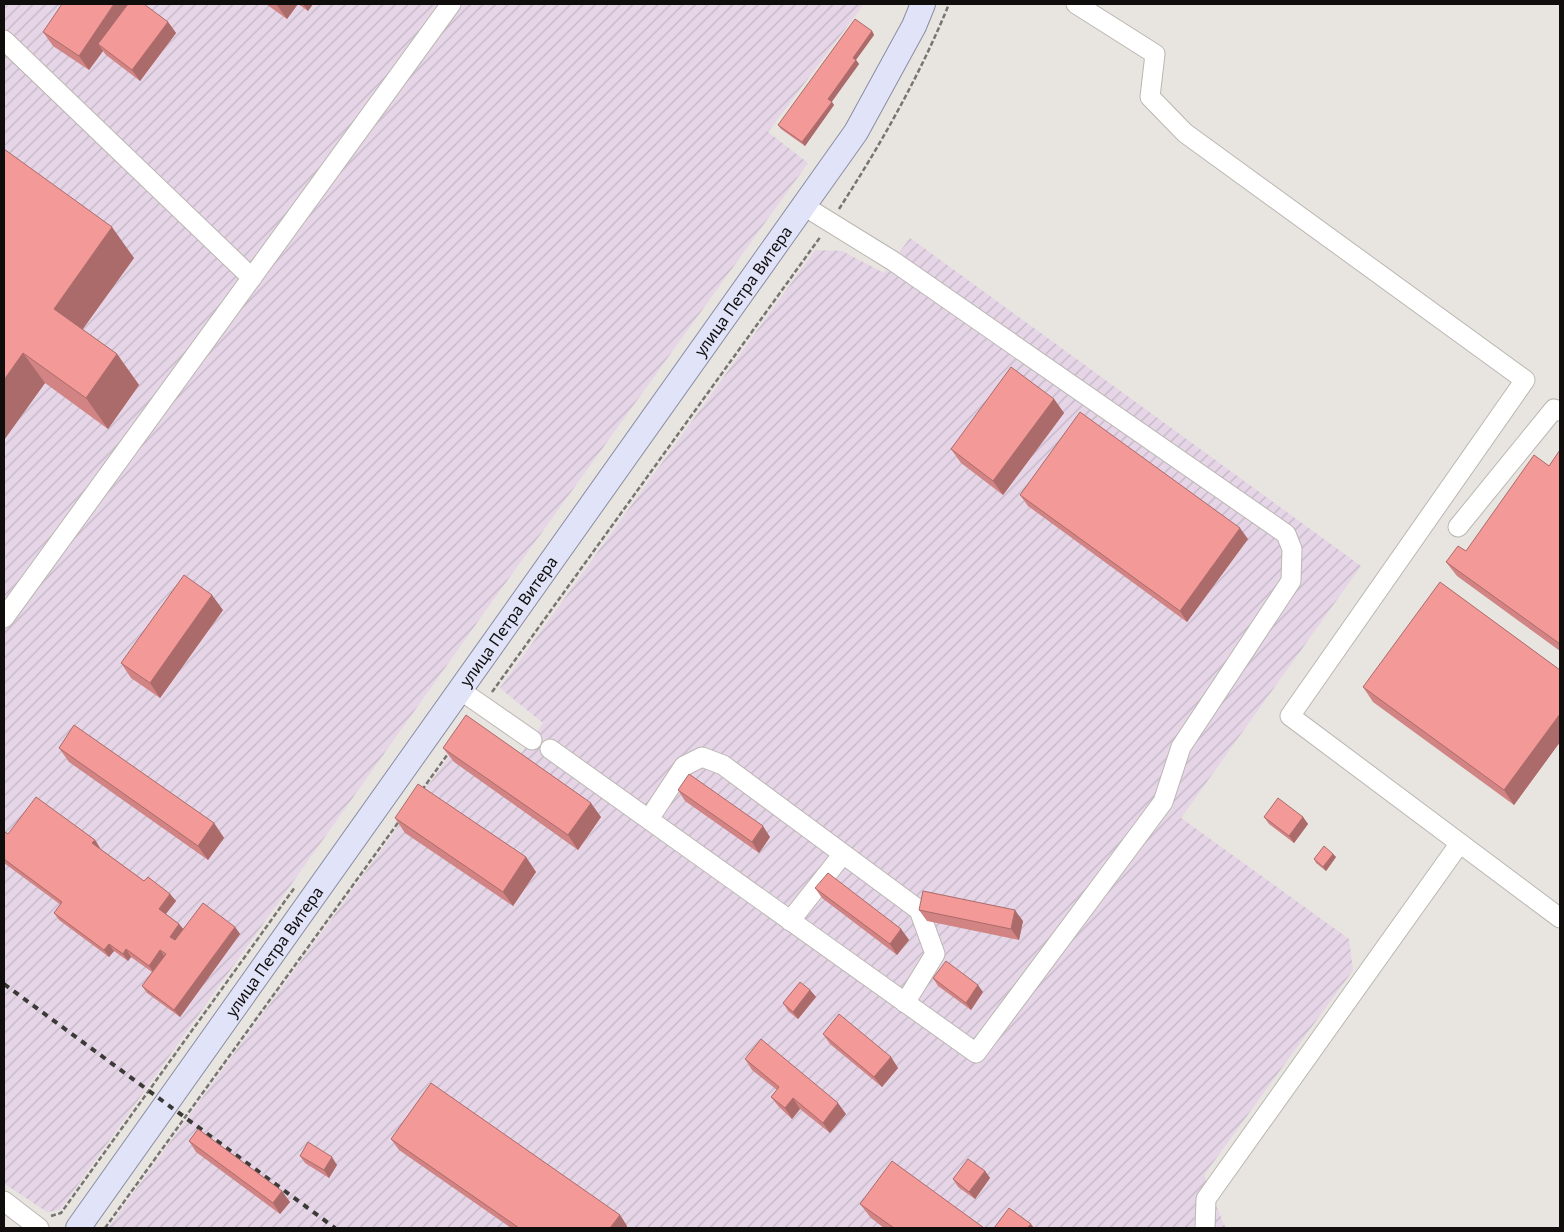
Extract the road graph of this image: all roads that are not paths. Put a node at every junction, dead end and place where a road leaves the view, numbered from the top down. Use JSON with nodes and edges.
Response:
{"nodes":[{"id":1,"x":451,"y":4,"type":"edge"},
{"id":2,"x":923,"y":4,"type":"edge"},
{"id":3,"x":1076,"y":4,"type":"edge"},
{"id":4,"x":4,"y":40,"type":"edge"},
{"id":5,"x":804,"y":206,"type":"junction"},
{"id":6,"x":252,"y":278,"type":"junction"},
{"id":7,"x":1560,"y":411,"type":"edge"},
{"id":8,"x":1458,"y":527,"type":"dead end"},
{"id":9,"x":4,"y":618,"type":"edge"},
{"id":10,"x":460,"y":690,"type":"junction"},
{"id":11,"x":532,"y":740,"type":"dead end"},
{"id":12,"x":550,"y":749,"type":"dead end"},
{"id":13,"x":649,"y":819,"type":"junction"},
{"id":14,"x":1460,"y":843,"type":"junction"},
{"id":15,"x":843,"y":854,"type":"junction"},
{"id":16,"x":1560,"y":918,"type":"edge"},
{"id":17,"x":790,"y":920,"type":"junction"},
{"id":18,"x":905,"y":1003,"type":"junction"},
{"id":19,"x":4,"y":1201,"type":"edge"},
{"id":20,"x":39,"y":1228,"type":"edge"},
{"id":21,"x":78,"y":1228,"type":"edge"},
{"id":22,"x":1204,"y":1228,"type":"edge"}],
"edges":[{"from":1,"to":6,"type":"lane"},
{"from":2,"to":5,"type":"main road","name":"улица Петра Витера"},
{"from":3,"to":14,"type":"lane"},
{"from":4,"to":6,"type":"lane"},
{"from":5,"to":10,"type":"main road","name":"улица Петра Витера"},
{"from":5,"to":18,"type":"lane"},
{"from":6,"to":9,"type":"lane"},
{"from":7,"to":8,"type":"lane"},
{"from":10,"to":11,"type":"lane"},
{"from":10,"to":21,"type":"main road","name":"улица Петра Витера"},
{"from":12,"to":13,"type":"lane"},
{"from":13,"to":15,"type":"lane"},
{"from":13,"to":17,"type":"lane"},
{"from":14,"to":16,"type":"lane"},
{"from":14,"to":22,"type":"lane"},
{"from":15,"to":17,"type":"lane"},
{"from":15,"to":18,"type":"lane"},
{"from":17,"to":18,"type":"lane"},
{"from":19,"to":20,"type":"lane"}]}
